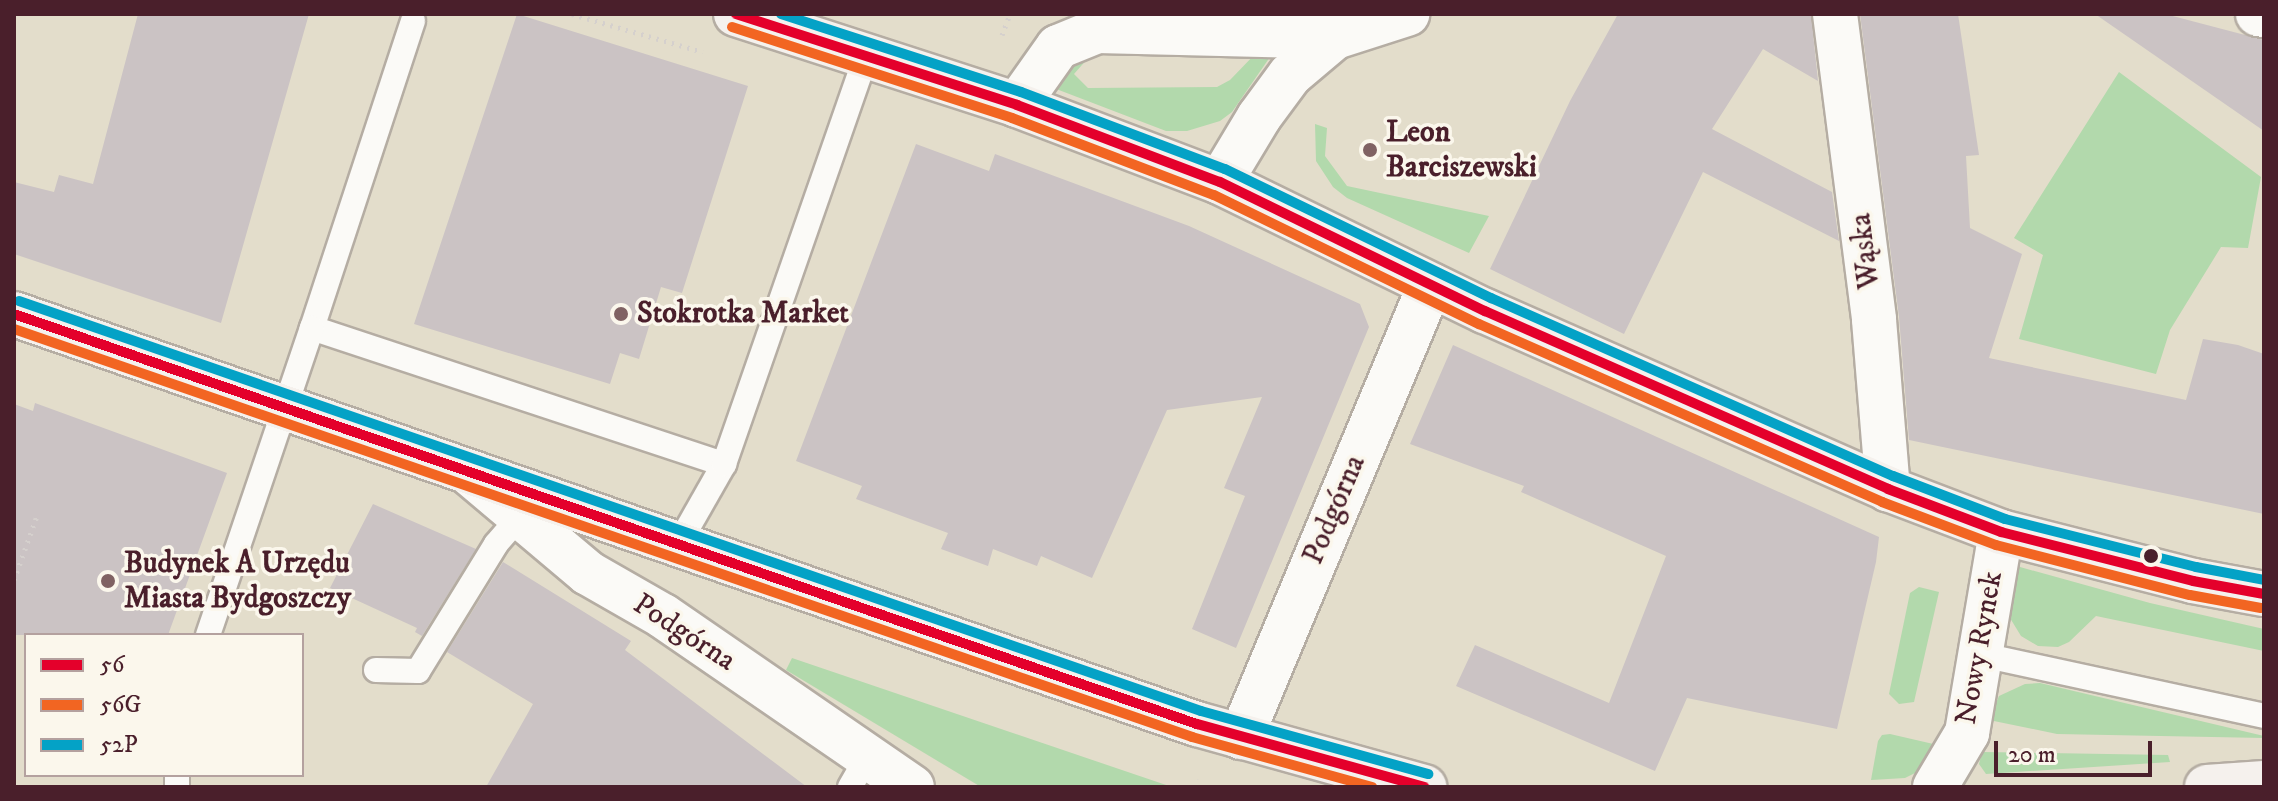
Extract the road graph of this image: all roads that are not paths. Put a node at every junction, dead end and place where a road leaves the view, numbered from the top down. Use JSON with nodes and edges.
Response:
{"nodes":[{"id":1,"x":736,"y":14,"type":"edge"},
{"id":2,"x":1407,"y":14,"type":"edge"},
{"id":3,"x":1835,"y":14,"type":"edge"},
{"id":4,"x":2258,"y":14,"type":"edge"},
{"id":5,"x":2264,"y":15,"type":"edge"},
{"id":6,"x":413,"y":21,"type":"dead end"},
{"id":7,"x":1335,"y":37,"type":"junction"},
{"id":8,"x":867,"y":54,"type":"junction"},
{"id":9,"x":1017,"y":105,"type":"junction"},
{"id":10,"x":1220,"y":182,"type":"junction"},
{"id":11,"x":1430,"y":285,"type":"junction"},
{"id":12,"x":14,"y":314,"type":"edge"},
{"id":13,"x":312,"y":328,"type":"junction"},
{"id":14,"x":284,"y":408,"type":"junction"},
{"id":15,"x":724,"y":464,"type":"junction"},
{"id":16,"x":463,"y":468,"type":"junction"},
{"id":17,"x":1888,"y":489,"type":"junction"},
{"id":18,"x":520,"y":516,"type":"junction"},
{"id":19,"x":2001,"y":532,"type":"junction"},
{"id":20,"x":678,"y":545,"type":"junction"},
{"id":21,"x":2264,"y":594,"type":"edge"},
{"id":22,"x":209,"y":633,"type":"edge"},
{"id":23,"x":1978,"y":654,"type":"junction"},
{"id":24,"x":376,"y":670,"type":"dead end"},
{"id":25,"x":2264,"y":716,"type":"edge"},
{"id":26,"x":1241,"y":737,"type":"junction"},
{"id":27,"x":859,"y":772,"type":"edge"},
{"id":28,"x":2264,"y":783,"type":"edge"},
{"id":29,"x":912,"y":787,"type":"edge"},
{"id":30,"x":1424,"y":787,"type":"edge"},
{"id":31,"x":1935,"y":787,"type":"edge"},
{"id":32,"x":2207,"y":787,"type":"edge"}],
"edges":[{"from":1,"to":8,"type":"main road"},
{"from":2,"to":7,"type":"street"},
{"from":3,"to":17,"type":"street","name":"Wąska"},
{"from":4,"to":5,"type":"street"},
{"from":6,"to":13,"type":"lane"},
{"from":7,"to":9,"type":"street"},
{"from":7,"to":10,"type":"street"},
{"from":8,"to":9,"type":"main road"},
{"from":8,"to":15,"type":"lane"},
{"from":9,"to":10,"type":"main road"},
{"from":10,"to":11,"type":"main road"},
{"from":11,"to":17,"type":"main road"},
{"from":11,"to":26,"type":"street","name":"Podgórna"},
{"from":12,"to":14,"type":"main road"},
{"from":13,"to":14,"type":"lane"},
{"from":13,"to":15,"type":"lane"},
{"from":14,"to":16,"type":"main road"},
{"from":14,"to":22,"type":"lane"},
{"from":15,"to":20,"type":"lane"},
{"from":16,"to":18,"type":"street","name":"Podgórna"},
{"from":16,"to":20,"type":"main road"},
{"from":17,"to":19,"type":"main road"},
{"from":18,"to":24,"type":"lane"},
{"from":18,"to":27,"type":"street","name":"Podgórna"},
{"from":19,"to":21,"type":"main road","name":"Nowy Rynek"},
{"from":19,"to":23,"type":"street","name":"Nowy Rynek"},
{"from":20,"to":26,"type":"main road"},
{"from":23,"to":25,"type":"lane"},
{"from":23,"to":31,"type":"street","name":"Nowy Rynek"},
{"from":26,"to":30,"type":"main road"},
{"from":27,"to":29,"type":"street","name":"Podgórna"},
{"from":28,"to":32,"type":"main road"}]}
